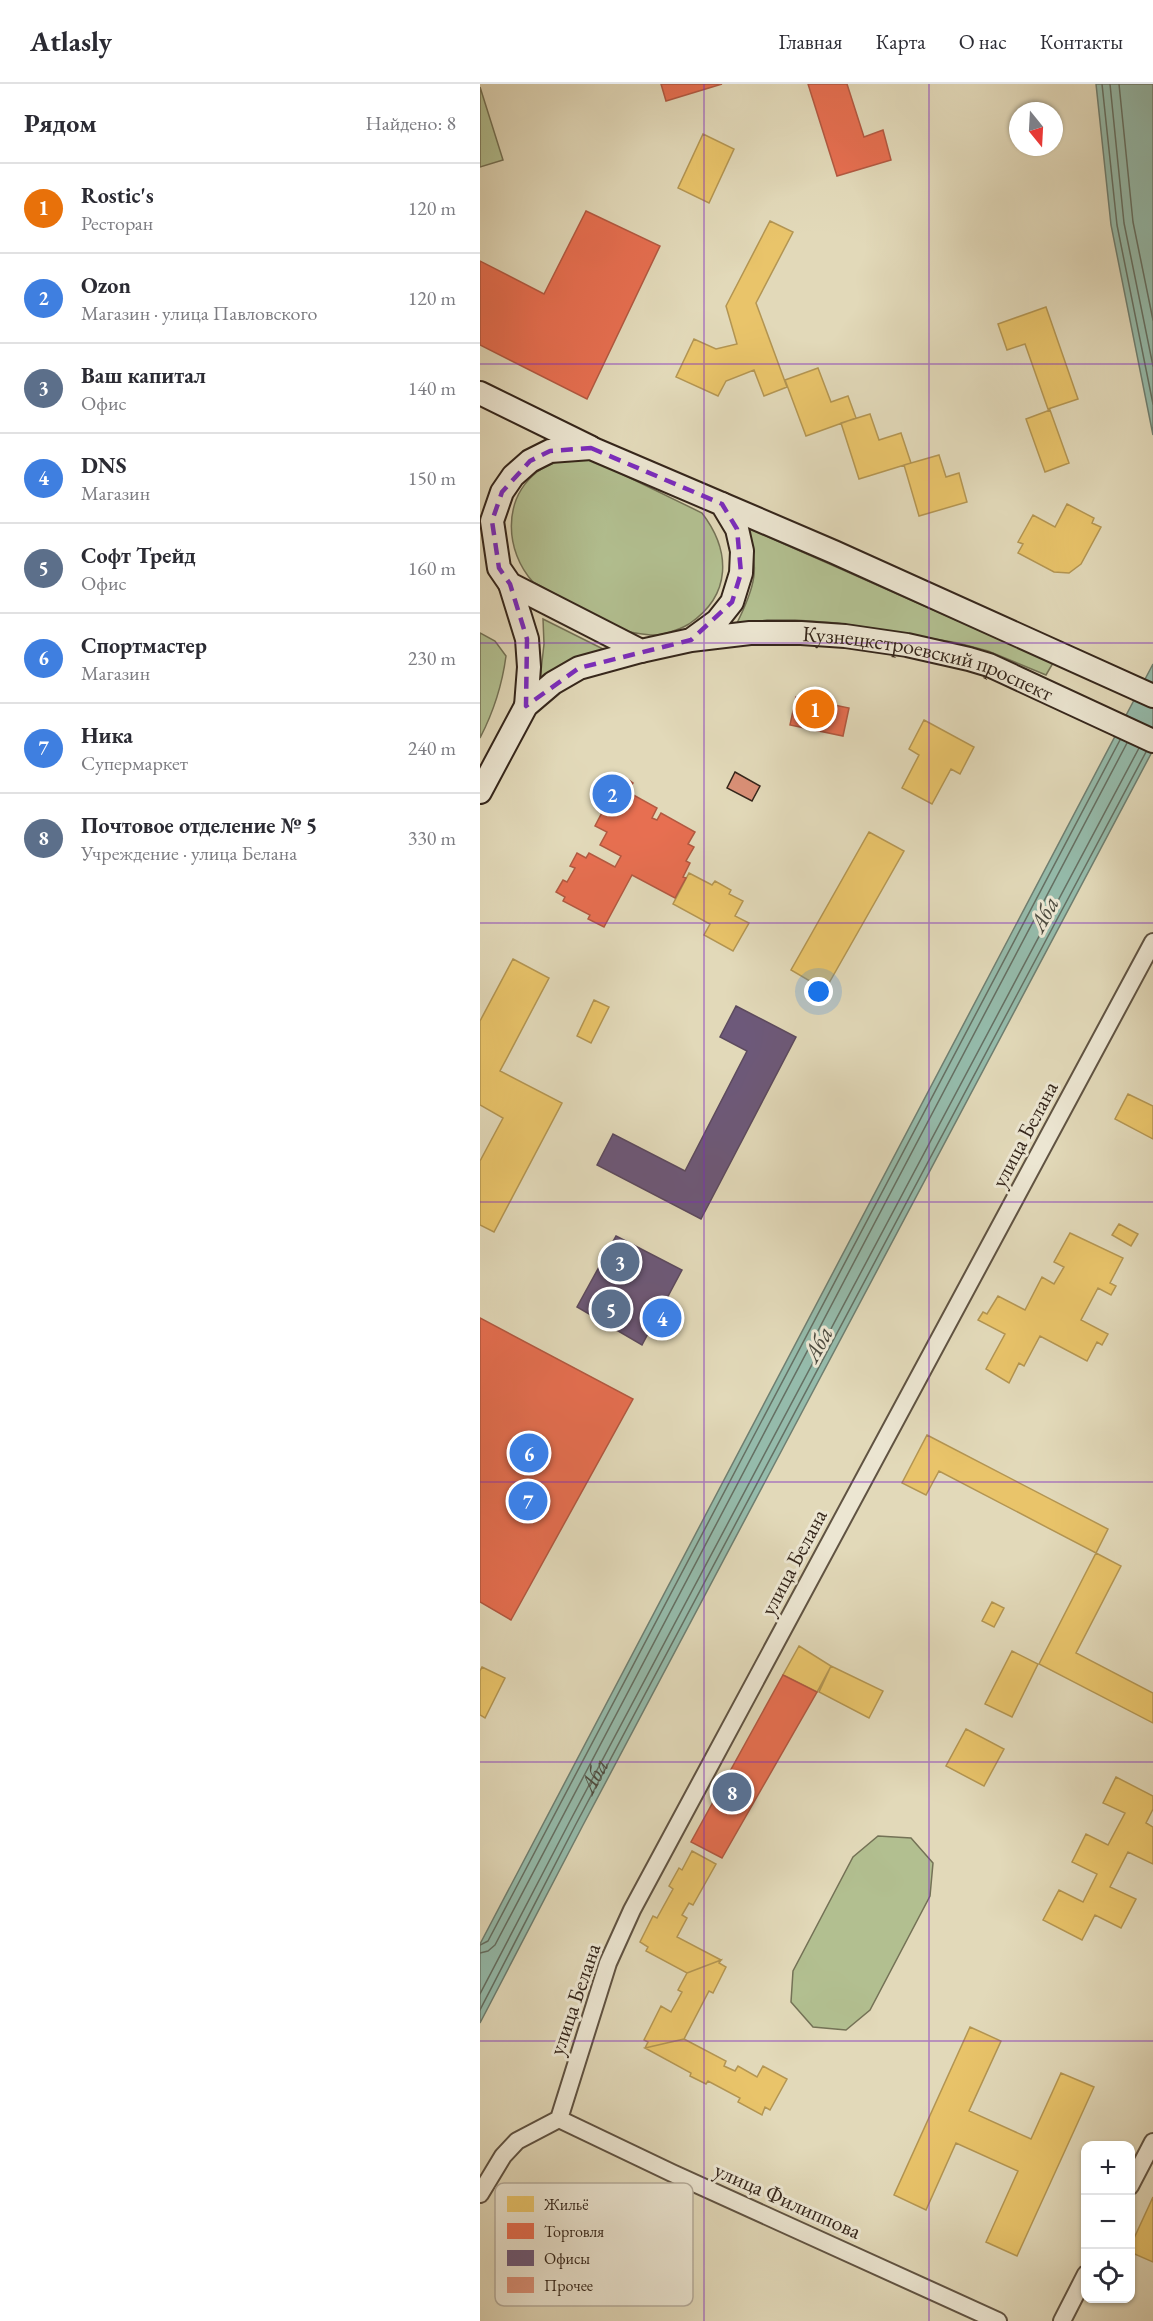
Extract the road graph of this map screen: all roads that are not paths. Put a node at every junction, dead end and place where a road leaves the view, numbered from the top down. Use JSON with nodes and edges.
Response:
{"nodes":[{"id":1,"x":480,"y":393,"type":"edge"},
{"id":2,"x":591,"y":448,"type":"junction"},
{"id":3,"x":722,"y":504,"type":"junction"},
{"id":4,"x":480,"y":545,"type":"edge"},
{"id":5,"x":504,"y":576,"type":"junction"},
{"id":6,"x":692,"y":640,"type":"junction"},
{"id":7,"x":641,"y":651,"type":"junction"},
{"id":8,"x":1153,"y":696,"type":"edge"},
{"id":9,"x":526,"y":706,"type":"junction"},
{"id":10,"x":1153,"y":741,"type":"edge"},
{"id":11,"x":480,"y":792,"type":"edge"},
{"id":12,"x":1153,"y":942,"type":"edge"},
{"id":13,"x":559,"y":2119,"type":"junction"},
{"id":14,"x":1153,"y":2142,"type":"edge"},
{"id":15,"x":1135,"y":2178,"type":"edge"},
{"id":16,"x":480,"y":2194,"type":"edge"},
{"id":17,"x":1081,"y":2284,"type":"edge"},
{"id":18,"x":998,"y":2321,"type":"edge"},
{"id":19,"x":1062,"y":2321,"type":"edge"}],
"edges":[{"from":1,"to":2,"type":"main road"},
{"from":2,"to":3,"type":"main road","name":"Кузнецкстроевский проспект"},
{"from":2,"to":5,"type":"main road"},
{"from":3,"to":6,"type":"main road"},
{"from":3,"to":8,"type":"main road","name":"Кузнецкстроевский проспект"},
{"from":4,"to":5,"type":"main road"},
{"from":5,"to":7,"type":"main road"},
{"from":5,"to":9,"type":"main road"},
{"from":6,"to":7,"type":"main road","name":"Кузнецкстроевский проспект"},
{"from":6,"to":10,"type":"main road","name":"Кузнецкстроевский проспект"},
{"from":7,"to":9,"type":"main road","name":"Кузнецкстроевский проспект"},
{"from":9,"to":11,"type":"main road"},
{"from":12,"to":13,"type":"street","name":"улица Белана"},
{"from":13,"to":16,"type":"street"},
{"from":13,"to":18,"type":"street","name":"улица Филиппова"},
{"from":14,"to":15,"type":"street"},
{"from":17,"to":19,"type":"street"}]}
